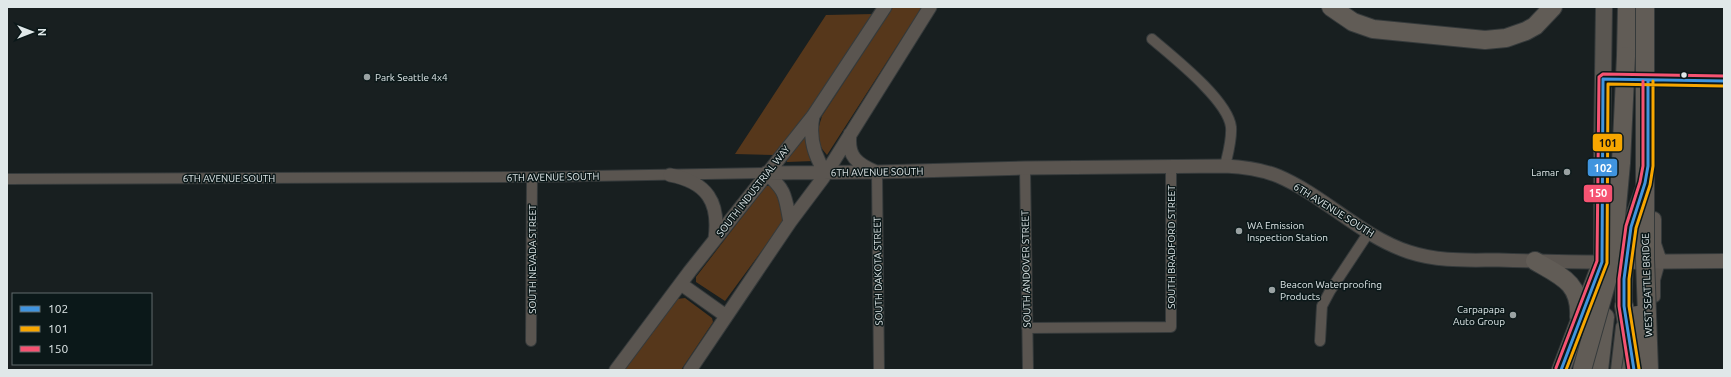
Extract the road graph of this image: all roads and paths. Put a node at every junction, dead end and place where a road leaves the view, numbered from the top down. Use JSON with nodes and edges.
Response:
{"nodes":[{"id":1,"x":885,"y":7,"type":"edge"},
{"id":2,"x":930,"y":7,"type":"edge"},
{"id":3,"x":1331,"y":7,"type":"edge"},
{"id":4,"x":1553,"y":7,"type":"edge"},
{"id":5,"x":1604,"y":7,"type":"edge"},
{"id":6,"x":1627,"y":7,"type":"edge"},
{"id":7,"x":1645,"y":7,"type":"edge"},
{"id":8,"x":1648,"y":7,"type":"edge"},
{"id":9,"x":1152,"y":39,"type":"dead end"},
{"id":10,"x":813,"y":116,"type":"junction"},
{"id":11,"x":1602,"y":129,"type":"junction"},
{"id":12,"x":1648,"y":132,"type":"junction"},
{"id":13,"x":850,"y":134,"type":"junction"},
{"id":14,"x":1225,"y":166,"type":"junction"},
{"id":15,"x":1648,"y":166,"type":"junction"},
{"id":16,"x":1171,"y":167,"type":"junction"},
{"id":17,"x":1025,"y":168,"type":"junction"},
{"id":18,"x":877,"y":172,"type":"junction"},
{"id":19,"x":766,"y":173,"type":"junction"},
{"id":20,"x":826,"y":173,"type":"junction"},
{"id":21,"x":670,"y":175,"type":"junction"},
{"id":22,"x":532,"y":177,"type":"junction"},
{"id":23,"x":7,"y":179,"type":"edge"},
{"id":24,"x":1615,"y":220,"type":"junction"},
{"id":25,"x":790,"y":222,"type":"junction"},
{"id":26,"x":1368,"y":232,"type":"junction"},
{"id":27,"x":715,"y":240,"type":"junction"},
{"id":28,"x":1653,"y":260,"type":"junction"},
{"id":29,"x":1535,"y":261,"type":"junction"},
{"id":30,"x":1724,"y":261,"type":"edge"},
{"id":31,"x":1602,"y":262,"type":"junction"},
{"id":32,"x":1626,"y":262,"type":"junction"},
{"id":33,"x":682,"y":284,"type":"junction"},
{"id":34,"x":1624,"y":306,"type":"junction"},
{"id":35,"x":726,"y":316,"type":"junction"},
{"id":36,"x":1605,"y":317,"type":"junction"},
{"id":37,"x":1578,"y":323,"type":"junction"},
{"id":38,"x":1027,"y":328,"type":"junction"},
{"id":39,"x":531,"y":341,"type":"dead end"},
{"id":40,"x":1320,"y":341,"type":"dead end"},
{"id":41,"x":616,"y":370,"type":"edge"},
{"id":42,"x":690,"y":370,"type":"edge"},
{"id":43,"x":879,"y":370,"type":"edge"},
{"id":44,"x":1028,"y":370,"type":"edge"},
{"id":45,"x":1561,"y":370,"type":"edge"},
{"id":46,"x":1572,"y":370,"type":"edge"},
{"id":47,"x":1582,"y":370,"type":"edge"},
{"id":48,"x":1599,"y":370,"type":"edge"},
{"id":49,"x":1608,"y":370,"type":"edge"},
{"id":50,"x":1618,"y":370,"type":"edge"},
{"id":51,"x":1631,"y":370,"type":"edge"},
{"id":52,"x":1634,"y":370,"type":"edge"},
{"id":53,"x":1649,"y":370,"type":"edge"},
{"id":54,"x":1656,"y":370,"type":"edge"}],
"edges":[{"from":1,"to":10,"type":"street","name":"SOUTH INDUSTRIAL WAY"},
{"from":2,"to":13,"type":"street"},
{"from":3,"to":4,"type":"highway"},
{"from":5,"to":11,"type":"main road"},
{"from":6,"to":24,"type":"highway","bridge":true},
{"from":7,"to":28,"type":"highway","name":"WEST SEATTLE BRIDGE","bridge":true},
{"from":8,"to":12,"type":"main road"},
{"from":9,"to":14,"type":"street"},
{"from":10,"to":19,"type":"street","name":"SOUTH INDUSTRIAL WAY"},
{"from":10,"to":20,"type":"street"},
{"from":11,"to":12,"type":"main road"},
{"from":11,"to":31,"type":"main road"},
{"from":12,"to":15,"type":"main road"},
{"from":13,"to":18,"type":"street"},
{"from":13,"to":20,"type":"street"},
{"from":14,"to":16,"type":"street","name":"6TH AVENUE SOUTH"},
{"from":14,"to":26,"type":"street","name":"6TH AVENUE SOUTH"},
{"from":15,"to":28,"type":"main road"},
{"from":15,"to":32,"type":"main road"},
{"from":16,"to":17,"type":"street","name":"6TH AVENUE SOUTH"},
{"from":16,"to":38,"type":"street","name":"SOUTH BRADFORD STREET"},
{"from":17,"to":18,"type":"street","name":"6TH AVENUE SOUTH"},
{"from":17,"to":38,"type":"street","name":"SOUTH ANDOVER STREET"},
{"from":18,"to":20,"type":"street","name":"6TH AVENUE SOUTH"},
{"from":18,"to":43,"type":"street","name":"SOUTH DAKOTA STREET"},
{"from":19,"to":20,"type":"street","name":"6TH AVENUE SOUTH"},
{"from":19,"to":21,"type":"street","name":"6TH AVENUE SOUTH"},
{"from":19,"to":25,"type":"street"},
{"from":19,"to":27,"type":"street","name":"SOUTH INDUSTRIAL WAY"},
{"from":20,"to":25,"type":"street"},
{"from":21,"to":22,"type":"street","name":"6TH AVENUE SOUTH"},
{"from":21,"to":27,"type":"street"},
{"from":22,"to":23,"type":"street","name":"6TH AVENUE SOUTH"},
{"from":22,"to":39,"type":"street","name":"SOUTH NEVADA STREET"},
{"from":24,"to":46,"type":"highway","bridge":true},
{"from":24,"to":47,"type":"highway","bridge":true},
{"from":25,"to":35,"type":"street"},
{"from":26,"to":29,"type":"street","name":"6TH AVENUE SOUTH"},
{"from":26,"to":40,"type":"street"},
{"from":27,"to":33,"type":"street","name":"SOUTH INDUSTRIAL WAY"},
{"from":28,"to":30,"type":"main road","name":"6TH AVENUE SOUTH"},
{"from":28,"to":32,"type":"main road","name":"6TH AVENUE SOUTH"},
{"from":28,"to":51,"type":"highway","bridge":true},
{"from":28,"to":53,"type":"highway","name":"WEST SEATTLE BRIDGE","bridge":true},
{"from":28,"to":54,"type":"street"},
{"from":29,"to":31,"type":"street","name":"6TH AVENUE SOUTH"},
{"from":29,"to":37,"type":"highway"},
{"from":31,"to":32,"type":"main road","name":"6TH AVENUE SOUTH"},
{"from":31,"to":36,"type":"main road"},
{"from":31,"to":37,"type":"highway"},
{"from":32,"to":34,"type":"main road"},
{"from":33,"to":35,"type":"street"},
{"from":33,"to":41,"type":"street","name":"SOUTH INDUSTRIAL WAY"},
{"from":34,"to":50,"type":"main road"},
{"from":34,"to":52,"type":"highway"},
{"from":35,"to":42,"type":"street"},
{"from":36,"to":48,"type":"highway"},
{"from":36,"to":49,"type":"main road"},
{"from":37,"to":45,"type":"highway"},
{"from":38,"to":44,"type":"street","name":"SOUTH ANDOVER STREET"}]}
